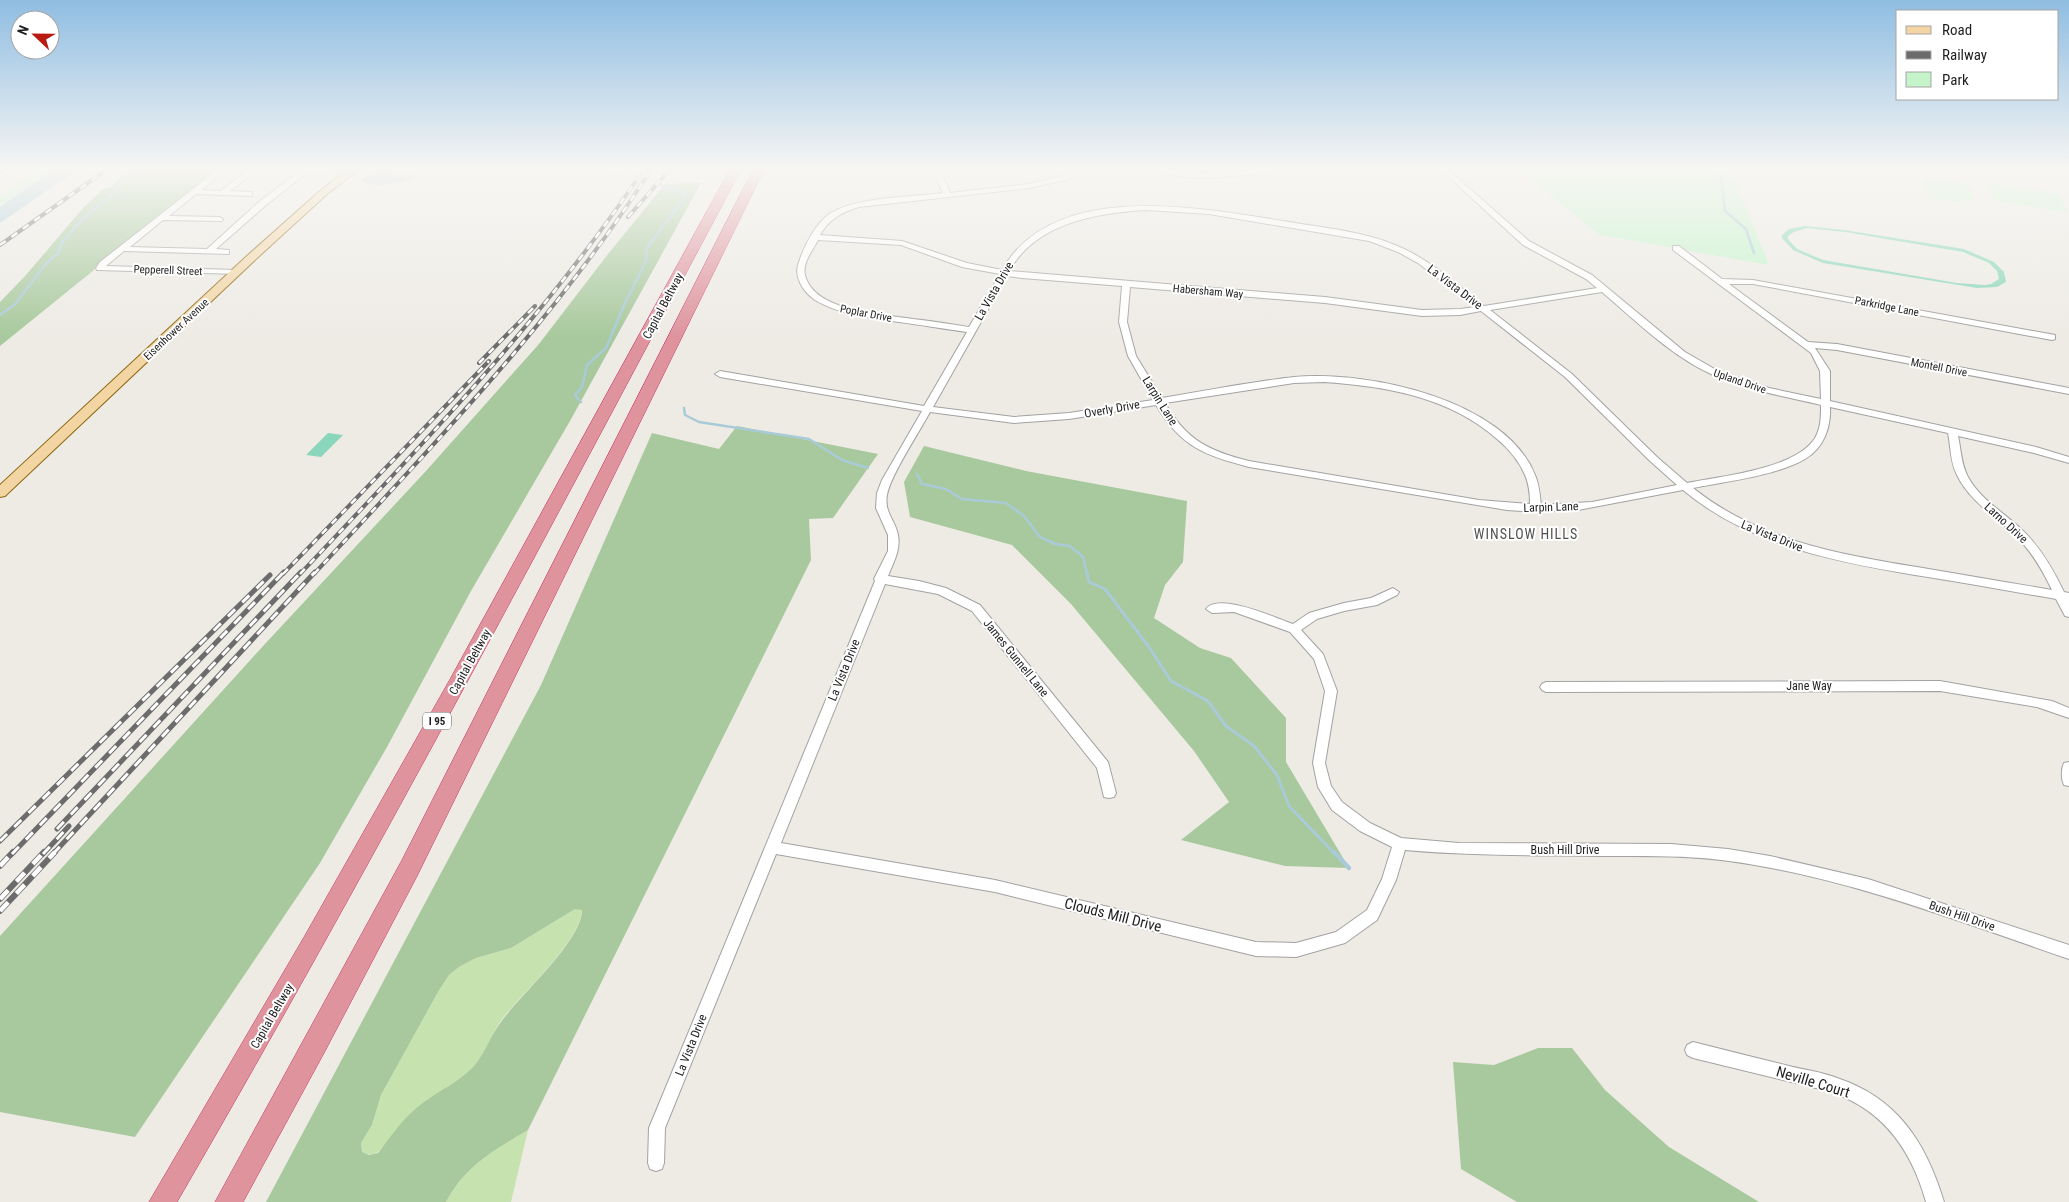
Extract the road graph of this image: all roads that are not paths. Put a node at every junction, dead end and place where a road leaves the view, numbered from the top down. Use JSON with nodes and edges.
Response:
{"nodes":[{"id":1,"x":154,"y":224,"type":"edge"},
{"id":2,"x":239,"y":224,"type":"edge"},
{"id":3,"x":289,"y":224,"type":"edge"},
{"id":4,"x":706,"y":224,"type":"edge"},
{"id":5,"x":707,"y":224,"type":"edge"},
{"id":6,"x":731,"y":224,"type":"edge"},
{"id":7,"x":822,"y":224,"type":"edge"},
{"id":8,"x":1063,"y":224,"type":"edge"},
{"id":9,"x":1282,"y":224,"type":"edge"},
{"id":10,"x":1505,"y":224,"type":"edge"},
{"id":11,"x":701,"y":235,"type":"junction"},
{"id":12,"x":814,"y":237,"type":"junction"},
{"id":13,"x":1676,"y":248,"type":"dead end"},
{"id":14,"x":122,"y":249,"type":"junction"},
{"id":15,"x":208,"y":251,"type":"junction"},
{"id":16,"x":226,"y":252,"type":"dead end"},
{"id":17,"x":236,"y":272,"type":"junction"},
{"id":18,"x":1004,"y":273,"type":"junction"},
{"id":19,"x":1721,"y":281,"type":"junction"},
{"id":20,"x":1126,"y":284,"type":"junction"},
{"id":21,"x":1604,"y":289,"type":"junction"},
{"id":22,"x":1483,"y":308,"type":"junction"},
{"id":23,"x":972,"y":330,"type":"junction"},
{"id":24,"x":2052,"y":337,"type":"dead end"},
{"id":25,"x":1808,"y":345,"type":"junction"},
{"id":26,"x":720,"y":374,"type":"dead end"},
{"id":27,"x":2069,"y":391,"type":"edge"},
{"id":28,"x":1159,"y":401,"type":"junction"},
{"id":29,"x":1825,"y":402,"type":"junction"},
{"id":30,"x":928,"y":409,"type":"junction"},
{"id":31,"x":1952,"y":431,"type":"junction"},
{"id":32,"x":2069,"y":460,"type":"edge"},
{"id":33,"x":1686,"y":486,"type":"junction"},
{"id":34,"x":0,"y":493,"type":"edge"},
{"id":35,"x":1536,"y":509,"type":"junction"},
{"id":36,"x":880,"y":579,"type":"junction"},
{"id":37,"x":1393,"y":592,"type":"dead end"},
{"id":38,"x":2064,"y":596,"type":"edge"},
{"id":39,"x":1212,"y":609,"type":"dead end"},
{"id":40,"x":2069,"y":613,"type":"edge"},
{"id":41,"x":1294,"y":629,"type":"junction"},
{"id":42,"x":1546,"y":687,"type":"dead end"},
{"id":43,"x":2069,"y":713,"type":"edge"},
{"id":44,"x":2069,"y":767,"type":"edge"},
{"id":45,"x":2069,"y":780,"type":"edge"},
{"id":46,"x":1109,"y":793,"type":"dead end"},
{"id":47,"x":1400,"y":844,"type":"junction"},
{"id":48,"x":772,"y":846,"type":"junction"},
{"id":49,"x":2069,"y":952,"type":"edge"},
{"id":50,"x":1693,"y":1050,"type":"dead end"},
{"id":51,"x":656,"y":1163,"type":"dead end"},
{"id":52,"x":162,"y":1202,"type":"edge"},
{"id":53,"x":228,"y":1202,"type":"edge"},
{"id":54,"x":1935,"y":1202,"type":"edge"}],
"edges":[{"from":1,"to":14,"type":"street"},
{"from":2,"to":15,"type":"street"},
{"from":3,"to":17,"type":"main road","name":"Eisenhower Avenue"},
{"from":4,"to":11,"type":"highway"},
{"from":5,"to":11,"type":"highway","name":"Capital Beltway","number":"I 95"},
{"from":6,"to":53,"type":"highway","name":"Capital Beltway"},
{"from":7,"to":12,"type":"street","name":"Poplar Drive"},
{"from":8,"to":18,"type":"street","name":"La Vista Drive"},
{"from":9,"to":22,"type":"street","name":"La Vista Drive"},
{"from":10,"to":21,"type":"street","name":"Upland Drive"},
{"from":11,"to":52,"type":"highway","name":"Capital Beltway","number":"I 95"},
{"from":12,"to":18,"type":"street","name":"Habersham Way"},
{"from":12,"to":23,"type":"street","name":"Poplar Drive"},
{"from":13,"to":19,"type":"street","name":"Larpin Lane"},
{"from":14,"to":15,"type":"street"},
{"from":14,"to":17,"type":"street","name":"Pepperell Street"},
{"from":15,"to":16,"type":"street"},
{"from":17,"to":34,"type":"main road","name":"Eisenhower Avenue"},
{"from":18,"to":20,"type":"street","name":"Habersham Way"},
{"from":18,"to":23,"type":"street","name":"La Vista Drive"},
{"from":19,"to":24,"type":"street","name":"Parkridge Lane"},
{"from":19,"to":25,"type":"street","name":"Larpin Lane"},
{"from":20,"to":22,"type":"street","name":"Habersham Way"},
{"from":20,"to":28,"type":"street","name":"Larpin Lane"},
{"from":21,"to":22,"type":"street","name":"Habersham Way"},
{"from":21,"to":29,"type":"street","name":"Upland Drive"},
{"from":22,"to":33,"type":"street","name":"La Vista Drive"},
{"from":23,"to":30,"type":"street","name":"La Vista Drive"},
{"from":25,"to":27,"type":"street","name":"Montell Drive"},
{"from":25,"to":29,"type":"street","name":"Larpin Lane"},
{"from":26,"to":30,"type":"street","name":"Overly Drive"},
{"from":28,"to":30,"type":"street","name":"Overly Drive"},
{"from":28,"to":35,"type":"street","name":"Larpin Lane"},
{"from":28,"to":35,"type":"street","name":"Overly Drive"},
{"from":29,"to":31,"type":"street","name":"Upland Drive"},
{"from":29,"to":33,"type":"street","name":"Larpin Lane"},
{"from":30,"to":36,"type":"street","name":"La Vista Drive"},
{"from":31,"to":32,"type":"street","name":"Upland Drive"},
{"from":31,"to":38,"type":"street","name":"Larno Drive"},
{"from":33,"to":35,"type":"street","name":"Larpin Lane"},
{"from":33,"to":38,"type":"street","name":"La Vista Drive"},
{"from":36,"to":46,"type":"street","name":"James Gunnell Lane"},
{"from":36,"to":48,"type":"street","name":"La Vista Drive"},
{"from":37,"to":41,"type":"street"},
{"from":38,"to":40,"type":"street","name":"Larno Drive"},
{"from":39,"to":41,"type":"street","name":"Bush Hill Drive"},
{"from":41,"to":47,"type":"street","name":"Bush Hill Drive"},
{"from":42,"to":43,"type":"street","name":"Jane Way"},
{"from":44,"to":45,"type":"street"},
{"from":47,"to":48,"type":"street","name":"Clouds Mill Drive"},
{"from":47,"to":49,"type":"street","name":"Bush Hill Drive"},
{"from":48,"to":51,"type":"street","name":"La Vista Drive"},
{"from":50,"to":54,"type":"street","name":"Neville Court"}]}
